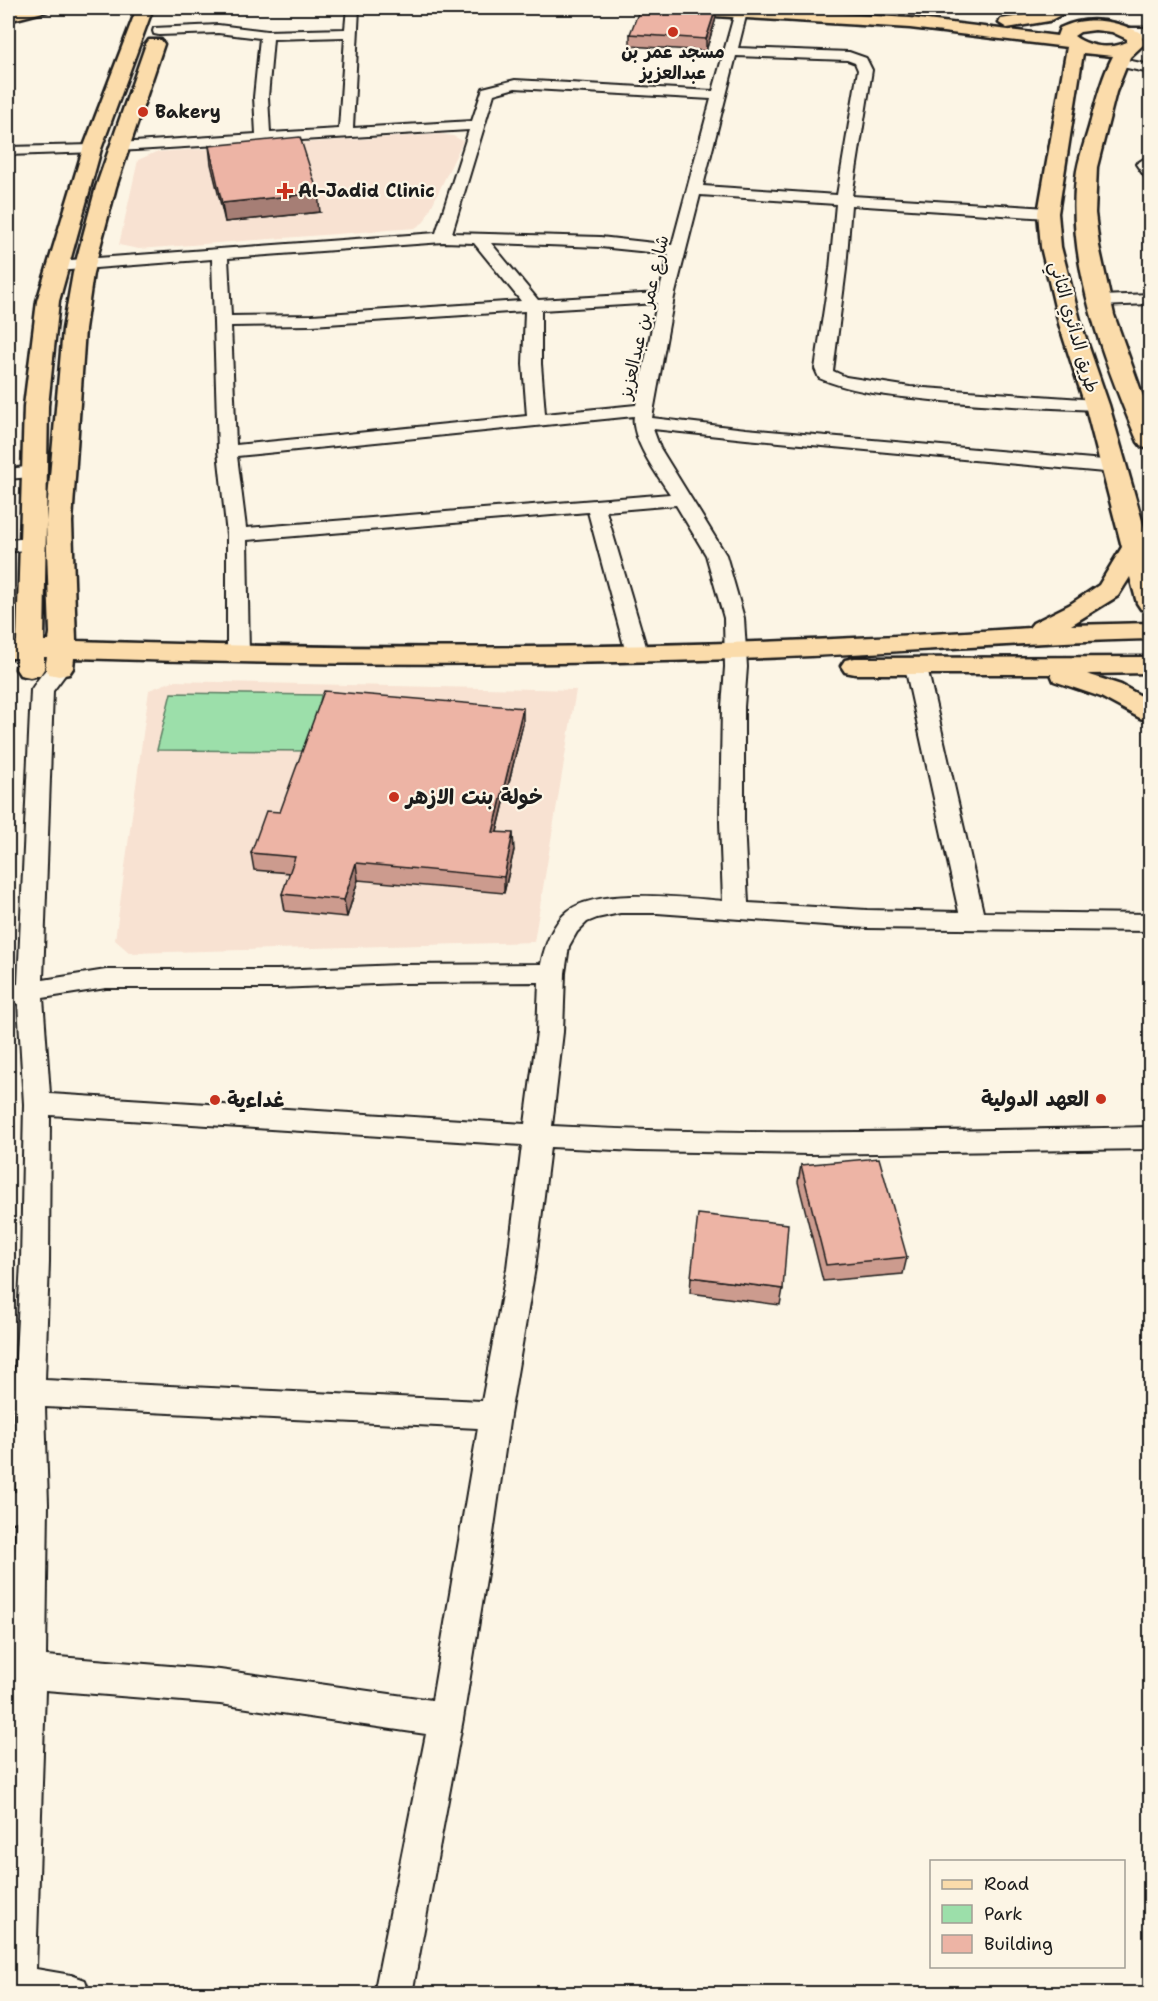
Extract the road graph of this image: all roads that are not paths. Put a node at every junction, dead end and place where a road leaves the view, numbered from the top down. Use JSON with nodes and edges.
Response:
{"nodes":[{"id":1,"x":41,"y":8,"type":"edge"},
{"id":2,"x":146,"y":8,"type":"edge"},
{"id":3,"x":167,"y":8,"type":"edge"},
{"id":4,"x":353,"y":8,"type":"edge"},
{"id":5,"x":666,"y":8,"type":"edge"},
{"id":6,"x":763,"y":8,"type":"edge"},
{"id":7,"x":1063,"y":8,"type":"edge"},
{"id":8,"x":1103,"y":8,"type":"edge"},
{"id":9,"x":741,"y":12,"type":"junction"},
{"id":10,"x":8,"y":16,"type":"edge"},
{"id":11,"x":1006,"y":29,"type":"junction"},
{"id":12,"x":159,"y":31,"type":"junction"},
{"id":13,"x":352,"y":33,"type":"junction"},
{"id":14,"x":1150,"y":33,"type":"edge"},
{"id":15,"x":267,"y":35,"type":"junction"},
{"id":16,"x":1074,"y":42,"type":"junction"},
{"id":17,"x":1130,"y":43,"type":"edge"},
{"id":18,"x":730,"y":52,"type":"junction"},
{"id":19,"x":1150,"y":69,"type":"edge"},
{"id":20,"x":719,"y":95,"type":"junction"},
{"id":21,"x":478,"y":125,"type":"junction"},
{"id":22,"x":346,"y":133,"type":"junction"},
{"id":23,"x":263,"y":138,"type":"junction"},
{"id":24,"x":119,"y":147,"type":"junction"},
{"id":25,"x":92,"y":148,"type":"junction"},
{"id":26,"x":8,"y":151,"type":"edge"},
{"id":27,"x":1150,"y":159,"type":"edge"},
{"id":28,"x":1150,"y":174,"type":"edge"},
{"id":29,"x":694,"y":190,"type":"junction"},
{"id":30,"x":844,"y":198,"type":"junction"},
{"id":31,"x":1048,"y":213,"type":"junction"},
{"id":32,"x":443,"y":237,"type":"junction"},
{"id":33,"x":478,"y":237,"type":"junction"},
{"id":34,"x":678,"y":250,"type":"junction"},
{"id":35,"x":220,"y":254,"type":"junction"},
{"id":36,"x":87,"y":264,"type":"junction"},
{"id":37,"x":57,"y":266,"type":"junction"},
{"id":38,"x":1056,"y":270,"type":"junction"},
{"id":39,"x":1093,"y":272,"type":"junction"},
{"id":40,"x":666,"y":297,"type":"junction"},
{"id":41,"x":1150,"y":299,"type":"edge"},
{"id":42,"x":1101,"y":301,"type":"junction"},
{"id":43,"x":533,"y":305,"type":"junction"},
{"id":44,"x":223,"y":321,"type":"junction"},
{"id":45,"x":1097,"y":405,"type":"junction"},
{"id":46,"x":642,"y":416,"type":"junction"},
{"id":47,"x":536,"y":420,"type":"junction"},
{"id":48,"x":1150,"y":442,"type":"edge"},
{"id":49,"x":227,"y":452,"type":"junction"},
{"id":50,"x":1115,"y":467,"type":"junction"},
{"id":51,"x":34,"y":472,"type":"junction"},
{"id":52,"x":8,"y":474,"type":"edge"},
{"id":53,"x":683,"y":499,"type":"junction"},
{"id":54,"x":596,"y":508,"type":"junction"},
{"id":55,"x":237,"y":535,"type":"junction"},
{"id":56,"x":32,"y":544,"type":"junction"},
{"id":57,"x":1136,"y":545,"type":"junction"},
{"id":58,"x":8,"y":546,"type":"edge"},
{"id":59,"x":1150,"y":603,"type":"edge"},
{"id":60,"x":1150,"y":631,"type":"edge"},
{"id":61,"x":1018,"y":637,"type":"junction"},
{"id":62,"x":637,"y":653,"type":"junction"},
{"id":63,"x":238,"y":655,"type":"junction"},
{"id":64,"x":736,"y":659,"type":"junction"},
{"id":65,"x":34,"y":663,"type":"edge"},
{"id":66,"x":1028,"y":665,"type":"junction"},
{"id":67,"x":1150,"y":665,"type":"edge"},
{"id":68,"x":916,"y":666,"type":"junction"},
{"id":69,"x":1150,"y":712,"type":"edge"},
{"id":70,"x":736,"y":911,"type":"junction"},
{"id":71,"x":973,"y":920,"type":"junction"},
{"id":72,"x":1150,"y":923,"type":"edge"},
{"id":73,"x":552,"y":973,"type":"junction"},
{"id":74,"x":19,"y":993,"type":"edge"},
{"id":75,"x":37,"y":1104,"type":"junction"},
{"id":76,"x":535,"y":1136,"type":"junction"},
{"id":77,"x":1150,"y":1138,"type":"edge"},
{"id":78,"x":29,"y":1393,"type":"junction"},
{"id":79,"x":495,"y":1415,"type":"junction"},
{"id":80,"x":20,"y":1506,"type":"edge"},
{"id":81,"x":29,"y":1672,"type":"junction"},
{"id":82,"x":446,"y":1719,"type":"junction"},
{"id":83,"x":17,"y":1989,"type":"edge"},
{"id":84,"x":71,"y":1994,"type":"edge"},
{"id":85,"x":393,"y":1994,"type":"edge"}],
"edges":[{"from":1,"to":10,"type":"main road"},
{"from":2,"to":25,"type":"main road"},
{"from":3,"to":12,"type":"main road"},
{"from":4,"to":13,"type":"street"},
{"from":5,"to":9,"type":"main road"},
{"from":6,"to":11,"type":"main road"},
{"from":7,"to":11,"type":"main road"},
{"from":7,"to":16,"type":"main road"},
{"from":8,"to":17,"type":"main road"},
{"from":9,"to":11,"type":"main road"},
{"from":9,"to":18,"type":"street","name":"شارع عمر بن عبدالعزيز"},
{"from":11,"to":16,"type":"main road"},
{"from":11,"to":16,"type":"main road"},
{"from":12,"to":15,"type":"street"},
{"from":12,"to":24,"type":"main road"},
{"from":13,"to":15,"type":"street"},
{"from":13,"to":22,"type":"street"},
{"from":14,"to":17,"type":"street"},
{"from":15,"to":23,"type":"street"},
{"from":16,"to":17,"type":"main road"},
{"from":16,"to":17,"type":"main road"},
{"from":16,"to":31,"type":"main road","name":"طريق الدائري الثاني"},
{"from":17,"to":19,"type":"street"},
{"from":17,"to":39,"type":"main road","name":"طريق الدائري الثاني"},
{"from":18,"to":20,"type":"street","name":"شارع عمر بن عبدالعزيز"},
{"from":18,"to":30,"type":"street"},
{"from":20,"to":21,"type":"street"},
{"from":20,"to":29,"type":"street","name":"شارع عمر بن عبدالعزيز"},
{"from":21,"to":22,"type":"street"},
{"from":21,"to":32,"type":"street"},
{"from":22,"to":23,"type":"street"},
{"from":23,"to":24,"type":"street"},
{"from":24,"to":36,"type":"main road"},
{"from":25,"to":26,"type":"street"},
{"from":25,"to":37,"type":"main road"},
{"from":27,"to":28,"type":"street"},
{"from":29,"to":30,"type":"street"},
{"from":29,"to":34,"type":"street","name":"شارع عمر بن عبدالعزيز"},
{"from":30,"to":31,"type":"street"},
{"from":30,"to":45,"type":"street"},
{"from":31,"to":38,"type":"main road","name":"طريق الدائري الثاني"},
{"from":32,"to":33,"type":"street"},
{"from":32,"to":35,"type":"street"},
{"from":33,"to":34,"type":"street"},
{"from":33,"to":43,"type":"street"},
{"from":34,"to":40,"type":"street","name":"شارع عمر بن عبدالعزيز"},
{"from":35,"to":36,"type":"street"},
{"from":35,"to":44,"type":"street"},
{"from":36,"to":37,"type":"street"},
{"from":36,"to":65,"type":"main road"},
{"from":37,"to":51,"type":"main road"},
{"from":38,"to":39,"type":"main road"},
{"from":38,"to":45,"type":"main road","name":"طريق الدائري الثاني"},
{"from":39,"to":42,"type":"main road","name":"طريق الدائري الثاني"},
{"from":40,"to":43,"type":"street"},
{"from":40,"to":46,"type":"street","name":"شارع عمر بن عبدالعزيز"},
{"from":41,"to":42,"type":"street"},
{"from":42,"to":48,"type":"main road","name":"طريق الدائري الثاني"},
{"from":43,"to":44,"type":"street"},
{"from":43,"to":47,"type":"street"},
{"from":44,"to":49,"type":"street"},
{"from":45,"to":50,"type":"main road","name":"طريق الدائري الثاني"},
{"from":46,"to":47,"type":"street"},
{"from":46,"to":50,"type":"street"},
{"from":46,"to":53,"type":"street","name":"شارع عمر بن عبدالعزيز"},
{"from":47,"to":49,"type":"street"},
{"from":49,"to":55,"type":"street"},
{"from":50,"to":57,"type":"main road","name":"طريق الدائري الثاني"},
{"from":51,"to":52,"type":"street"},
{"from":51,"to":56,"type":"main road"},
{"from":53,"to":54,"type":"street"},
{"from":53,"to":64,"type":"street","name":"شارع عمر بن عبدالعزيز"},
{"from":54,"to":55,"type":"street"},
{"from":54,"to":62,"type":"street"},
{"from":55,"to":63,"type":"street"},
{"from":56,"to":58,"type":"street"},
{"from":56,"to":65,"type":"main road"},
{"from":57,"to":59,"type":"main road","name":"طريق الدائري الثاني"},
{"from":57,"to":61,"type":"main road"},
{"from":60,"to":61,"type":"main road"},
{"from":61,"to":64,"type":"main road"},
{"from":62,"to":63,"type":"main road"},
{"from":62,"to":64,"type":"main road"},
{"from":63,"to":65,"type":"main road"},
{"from":64,"to":65,"type":"main road"},
{"from":64,"to":68,"type":"main road"},
{"from":64,"to":70,"type":"street","name":"شارع عمر بن عبدالعزيز"},
{"from":65,"to":74,"type":"street"},
{"from":66,"to":67,"type":"main road"},
{"from":66,"to":68,"type":"main road"},
{"from":66,"to":69,"type":"main road"},
{"from":68,"to":71,"type":"street"},
{"from":70,"to":71,"type":"street"},
{"from":70,"to":73,"type":"street"},
{"from":71,"to":72,"type":"street"},
{"from":73,"to":74,"type":"street"},
{"from":73,"to":76,"type":"street"},
{"from":74,"to":75,"type":"street"},
{"from":75,"to":76,"type":"street"},
{"from":75,"to":78,"type":"street"},
{"from":76,"to":77,"type":"street"},
{"from":76,"to":79,"type":"street"},
{"from":78,"to":79,"type":"street"},
{"from":78,"to":80,"type":"street"},
{"from":79,"to":82,"type":"street"},
{"from":80,"to":81,"type":"street"},
{"from":81,"to":82,"type":"street"},
{"from":81,"to":83,"type":"street"},
{"from":82,"to":85,"type":"street"},
{"from":83,"to":84,"type":"street"}]}
